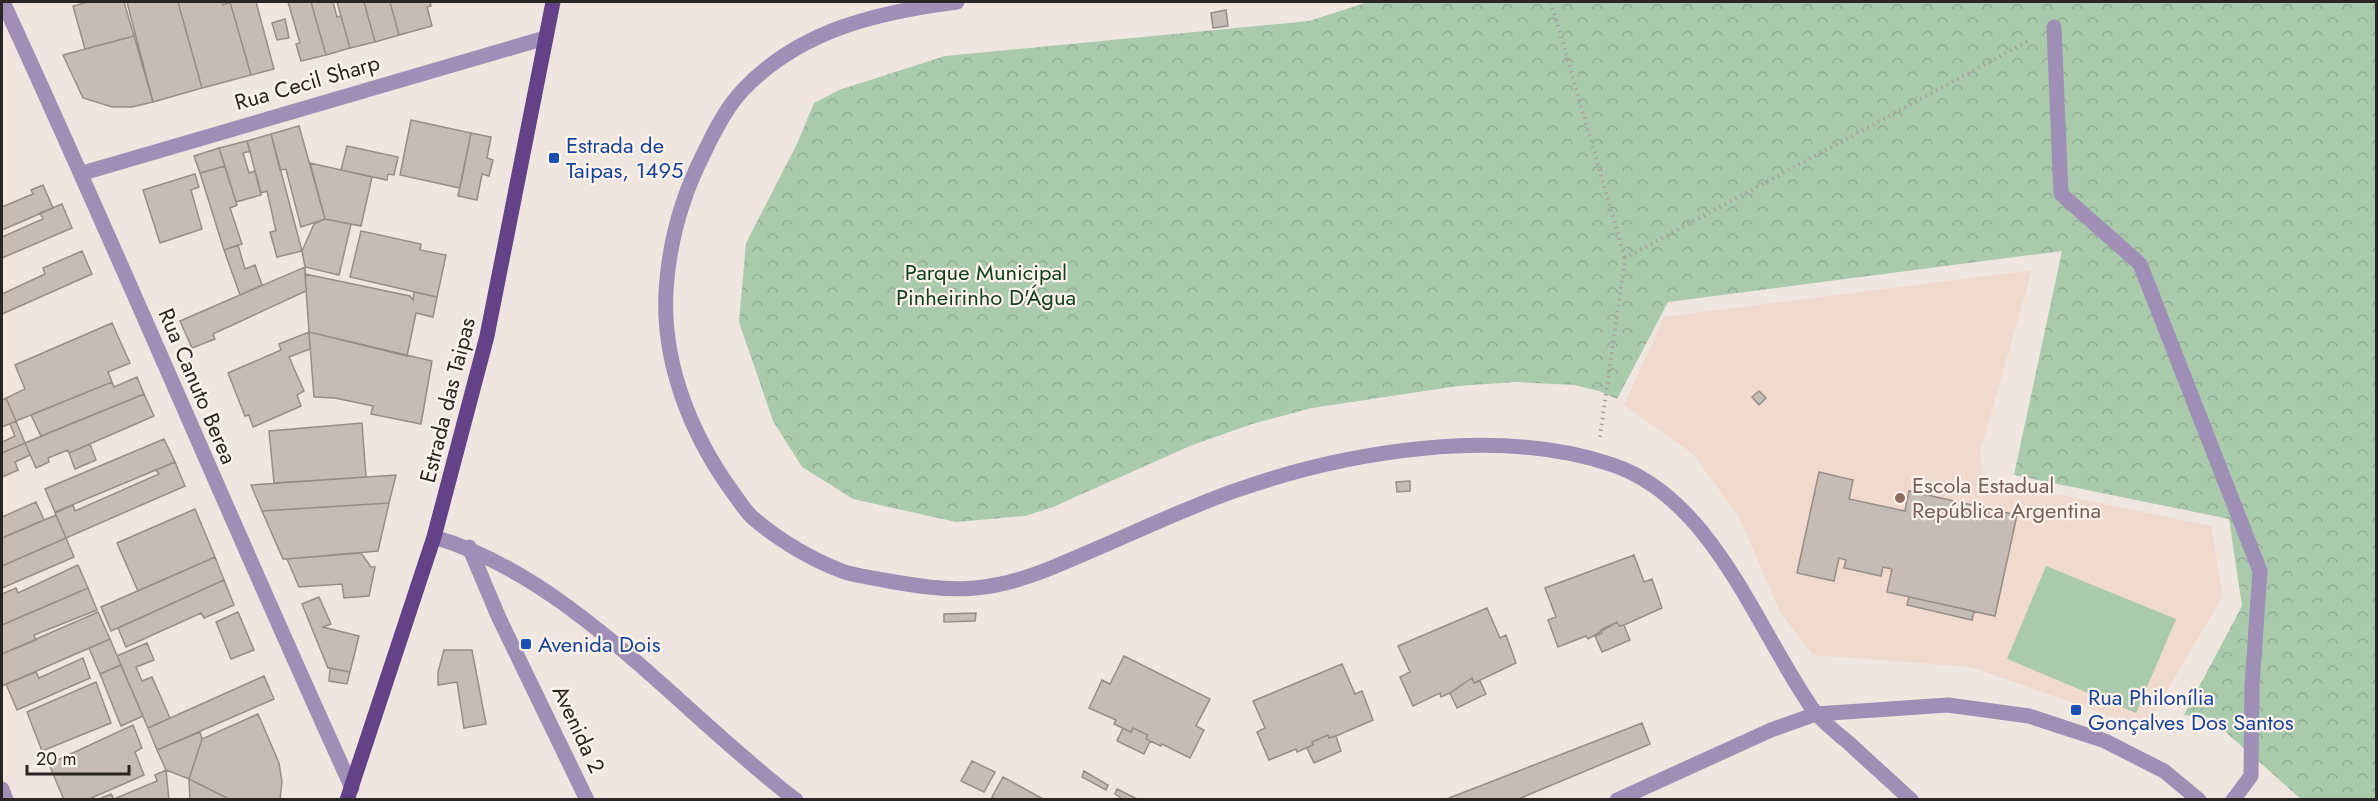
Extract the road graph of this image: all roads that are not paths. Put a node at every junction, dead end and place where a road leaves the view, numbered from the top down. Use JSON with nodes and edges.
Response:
{"nodes":[{"id":1,"x":3,"y":2,"type":"edge"},
{"id":2,"x":552,"y":2,"type":"edge"},
{"id":3,"x":957,"y":2,"type":"edge"},
{"id":4,"x":2054,"y":27,"type":"road end"},
{"id":5,"x":545,"y":38,"type":"junction"},
{"id":6,"x":83,"y":172,"type":"junction"},
{"id":7,"x":434,"y":537,"type":"junction"},
{"id":8,"x":469,"y":548,"type":"junction"},
{"id":9,"x":1816,"y":714,"type":"junction"},
{"id":10,"x":2,"y":789,"type":"edge"},
{"id":11,"x":350,"y":794,"type":"edge"},
{"id":12,"x":6,"y":800,"type":"edge"},
{"id":13,"x":587,"y":800,"type":"edge"},
{"id":14,"x":796,"y":800,"type":"edge"},
{"id":15,"x":1617,"y":800,"type":"edge"},
{"id":16,"x":1911,"y":800,"type":"edge"},
{"id":17,"x":2199,"y":800,"type":"edge"},
{"id":18,"x":2233,"y":800,"type":"edge"}],
"edges":[{"from":1,"to":6,"type":"street","name":"Rua Canuto Berea"},
{"from":2,"to":5,"type":"main road","name":"Estrada das Taipas"},
{"from":3,"to":9,"type":"street"},
{"from":4,"to":18,"type":"street"},
{"from":5,"to":6,"type":"street","name":"Rua Cecil Sharp"},
{"from":5,"to":7,"type":"main road","name":"Estrada das Taipas"},
{"from":6,"to":11,"type":"street","name":"Rua Canuto Berea"},
{"from":7,"to":8,"type":"street"},
{"from":7,"to":11,"type":"main road","name":"Estrada das Taipas"},
{"from":8,"to":13,"type":"street","name":"Avenida 2"},
{"from":8,"to":14,"type":"street"},
{"from":9,"to":15,"type":"street"},
{"from":9,"to":16,"type":"street"},
{"from":9,"to":17,"type":"street"},
{"from":10,"to":12,"type":"street"}]}
